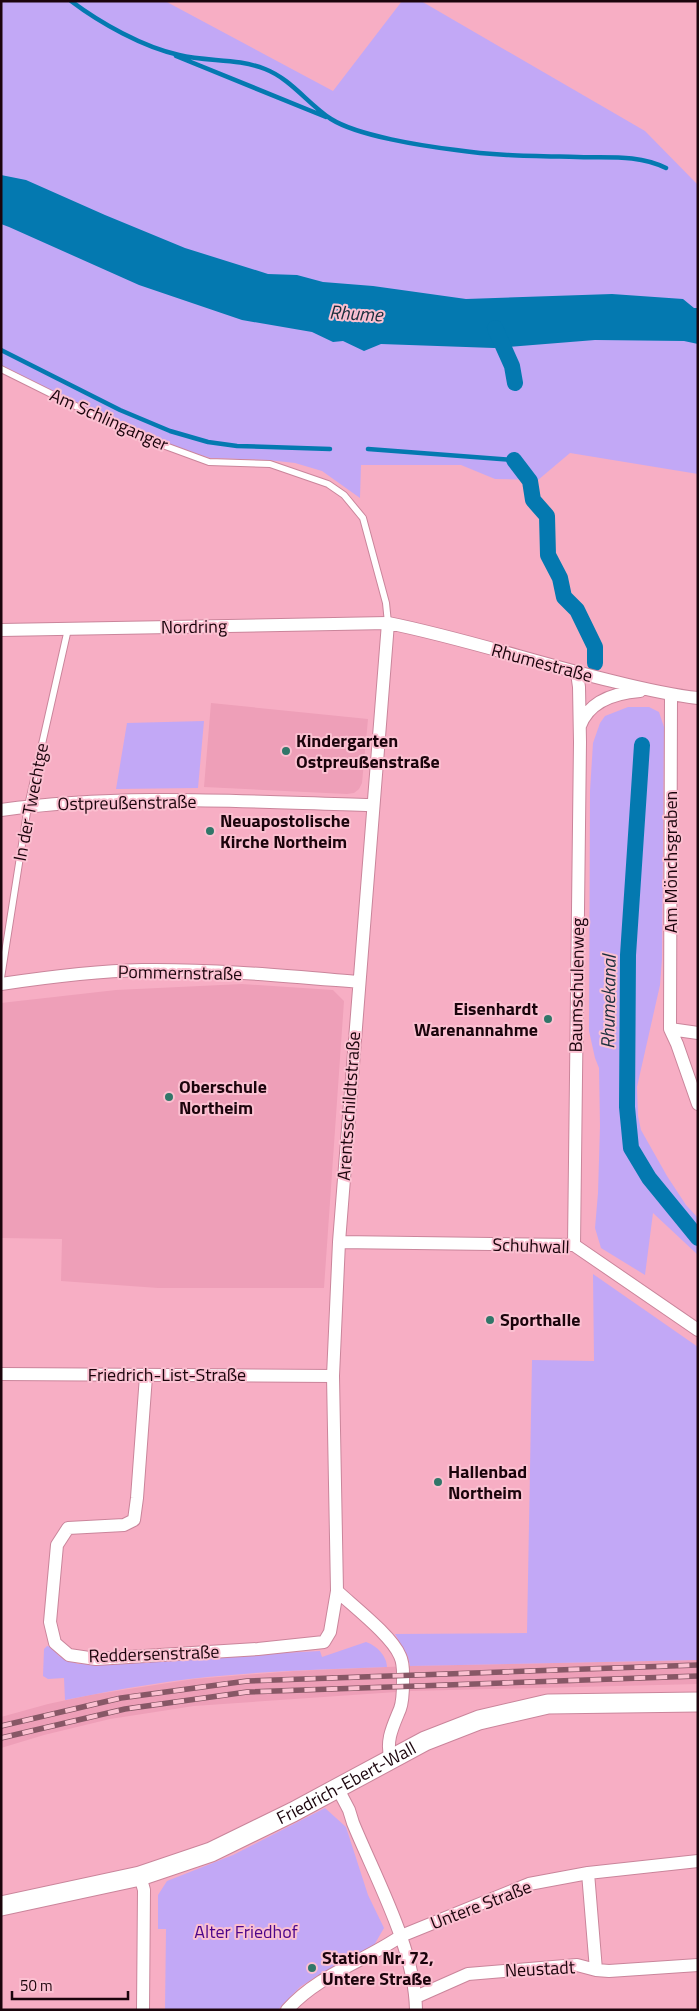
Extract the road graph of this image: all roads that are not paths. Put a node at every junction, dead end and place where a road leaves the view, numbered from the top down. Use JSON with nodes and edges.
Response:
{"nodes":[{"id":1,"x":1,"y":369,"type":"edge"},
{"id":2,"x":388,"y":623,"type":"junction"},
{"id":3,"x":68,"y":629,"type":"junction"},
{"id":4,"x":1,"y":630,"type":"edge"},
{"id":5,"x":577,"y":673,"type":"junction"},
{"id":6,"x":650,"y":690,"type":"junction"},
{"id":7,"x":671,"y":694,"type":"junction"},
{"id":8,"x":698,"y":698,"type":"edge"},
{"id":9,"x":580,"y":726,"type":"junction"},
{"id":10,"x":372,"y":805,"type":"junction"},
{"id":11,"x":28,"y":806,"type":"junction"},
{"id":12,"x":1,"y":810,"type":"edge"},
{"id":13,"x":1,"y":978,"type":"edge"},
{"id":14,"x":359,"y":982,"type":"junction"},
{"id":15,"x":1,"y":984,"type":"edge"},
{"id":16,"x":670,"y":1030,"type":"junction"},
{"id":17,"x":698,"y":1033,"type":"edge"},
{"id":18,"x":698,"y":1104,"type":"edge"},
{"id":19,"x":339,"y":1242,"type":"junction"},
{"id":20,"x":574,"y":1245,"type":"junction"},
{"id":21,"x":698,"y":1330,"type":"edge"},
{"id":22,"x":1,"y":1374,"type":"edge"},
{"id":23,"x":146,"y":1376,"type":"junction"},
{"id":24,"x":333,"y":1376,"type":"junction"},
{"id":25,"x":336,"y":1591,"type":"junction"},
{"id":26,"x":698,"y":1702,"type":"edge"},
{"id":27,"x":391,"y":1760,"type":"junction"},
{"id":28,"x":338,"y":1788,"type":"junction"},
{"id":29,"x":698,"y":1861,"type":"edge"},
{"id":30,"x":588,"y":1873,"type":"junction"},
{"id":31,"x":140,"y":1876,"type":"junction"},
{"id":32,"x":1,"y":1906,"type":"edge"},
{"id":33,"x":401,"y":1936,"type":"junction"},
{"id":34,"x":698,"y":1965,"type":"edge"},
{"id":35,"x":596,"y":1970,"type":"junction"},
{"id":36,"x":416,"y":1997,"type":"junction"},
{"id":37,"x":143,"y":2010,"type":"edge"},
{"id":38,"x":287,"y":2010,"type":"edge"},
{"id":39,"x":416,"y":2010,"type":"edge"}],
"edges":[{"from":1,"to":2,"type":"lane","name":"Am Schlinganger"},
{"from":2,"to":3,"type":"street","name":"Nordring"},
{"from":2,"to":5,"type":"street","name":"Rhumestraße"},
{"from":2,"to":10,"type":"street","name":"Arentsschildtstraße"},
{"from":3,"to":4,"type":"street","name":"Nordring"},
{"from":3,"to":11,"type":"lane","name":"In der Twechtge"},
{"from":5,"to":6,"type":"street","name":"Rhumestraße"},
{"from":5,"to":9,"type":"street","name":"Baumschulenweg"},
{"from":6,"to":7,"type":"street","name":"Rhumestraße"},
{"from":6,"to":9,"type":"street"},
{"from":7,"to":8,"type":"street","name":"Rhumestraße"},
{"from":7,"to":16,"type":"street","name":"Am Mönchsgraben"},
{"from":9,"to":20,"type":"street","name":"Baumschulenweg"},
{"from":10,"to":11,"type":"street","name":"Ostpreußenstraße"},
{"from":10,"to":14,"type":"street","name":"Arentsschildtstraße"},
{"from":11,"to":12,"type":"street","name":"Ostpreußenstraße"},
{"from":11,"to":13,"type":"lane","name":"In der Twechtge"},
{"from":14,"to":15,"type":"street","name":"Pommernstraße"},
{"from":14,"to":19,"type":"street","name":"Arentsschildtstraße"},
{"from":16,"to":17,"type":"street"},
{"from":16,"to":18,"type":"street","name":"Am Mönchsgraben"},
{"from":19,"to":20,"type":"street","name":"Schuhwall"},
{"from":19,"to":24,"type":"street","name":"Arentsschildtstraße"},
{"from":20,"to":21,"type":"street","name":"Schuhwall"},
{"from":22,"to":23,"type":"street","name":"Friedrich-List-Straße"},
{"from":23,"to":24,"type":"street","name":"Friedrich-List-Straße"},
{"from":23,"to":25,"type":"street","name":"Reddersenstraße"},
{"from":24,"to":25,"type":"street","name":"Arentsschildtstraße"},
{"from":25,"to":27,"type":"street"},
{"from":26,"to":27,"type":"main road","name":"Friedrich-Ebert-Wall"},
{"from":27,"to":28,"type":"main road","name":"Friedrich-Ebert-Wall"},
{"from":28,"to":31,"type":"main road","name":"Friedrich-Ebert-Wall"},
{"from":28,"to":33,"type":"street"},
{"from":29,"to":30,"type":"street","name":"Untere Straße"},
{"from":30,"to":33,"type":"street","name":"Untere Straße"},
{"from":30,"to":35,"type":"street"},
{"from":31,"to":32,"type":"main road","name":"Friedrich-Ebert-Wall"},
{"from":31,"to":37,"type":"street"},
{"from":33,"to":36,"type":"street"},
{"from":33,"to":38,"type":"street","name":"Untere Straße"},
{"from":34,"to":35,"type":"street","name":"Neustadt"},
{"from":35,"to":36,"type":"street","name":"Neustadt"},
{"from":36,"to":39,"type":"street"}]}
